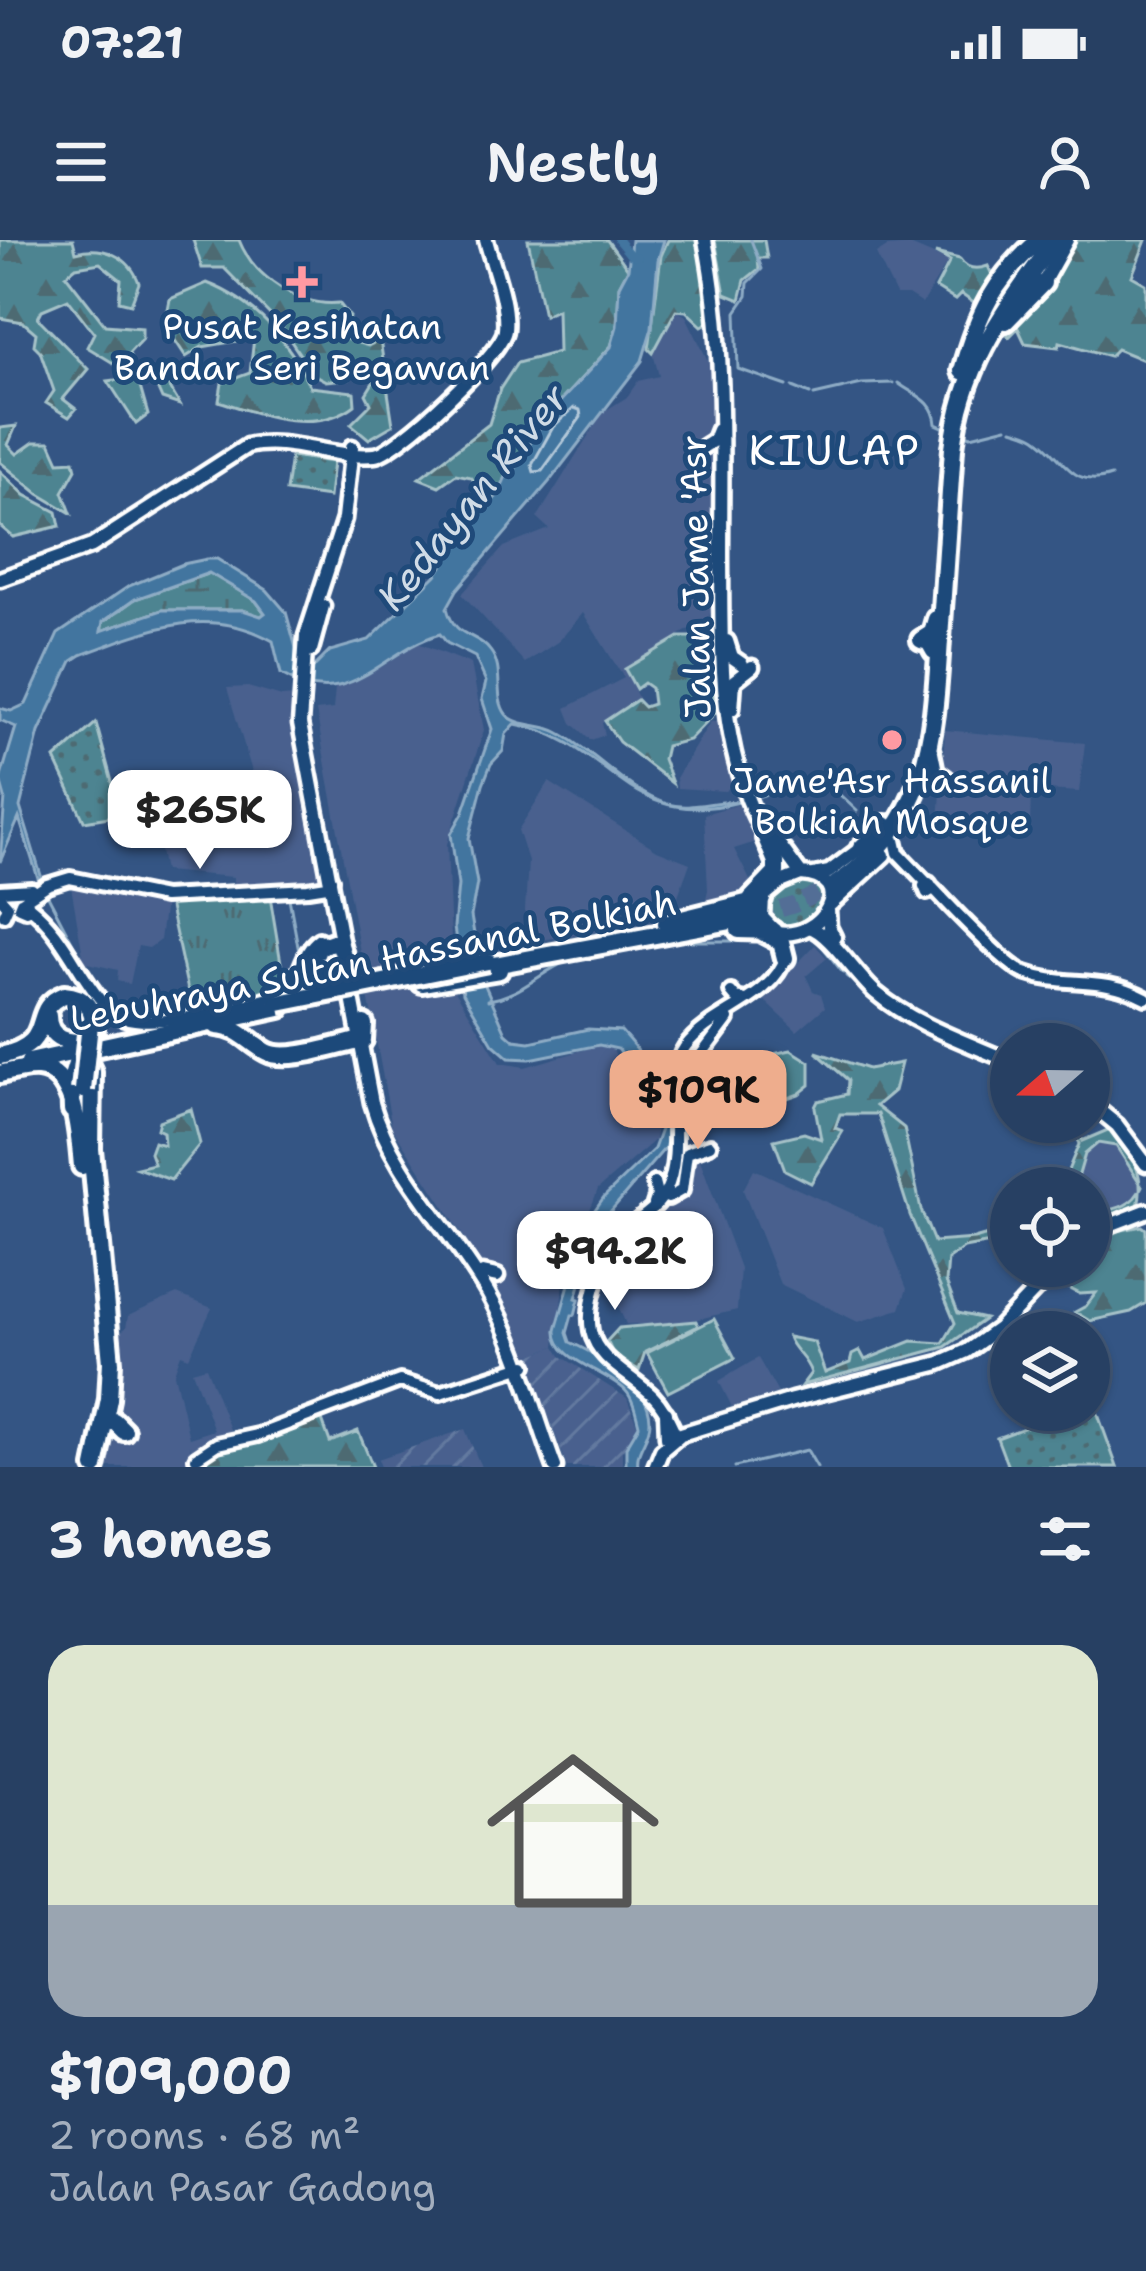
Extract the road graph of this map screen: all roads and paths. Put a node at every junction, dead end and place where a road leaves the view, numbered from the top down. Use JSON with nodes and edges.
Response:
{"nodes":[{"id":1,"x":485,"y":240,"type":"edge"},
{"id":2,"x":709,"y":240,"type":"edge"},
{"id":3,"x":1039,"y":240,"type":"edge"},
{"id":4,"x":1052,"y":240,"type":"edge"},
{"id":5,"x":1067,"y":240,"type":"edge"},
{"id":6,"x":997,"y":262,"type":"dead end"},
{"id":7,"x":1043,"y":283,"type":"joint"},
{"id":8,"x":994,"y":289,"type":"junction"},
{"id":9,"x":969,"y":376,"type":"junction"},
{"id":10,"x":955,"y":407,"type":"junction"},
{"id":11,"x":722,"y":417,"type":"junction"},
{"id":12,"x":354,"y":450,"type":"junction"},
{"id":13,"x":333,"y":452,"type":"junction"},
{"id":14,"x":374,"y":455,"type":"junction"},
{"id":15,"x":722,"y":466,"type":"junction"},
{"id":16,"x":353,"y":472,"type":"junction"},
{"id":17,"x":0,"y":577,"type":"edge"},
{"id":18,"x":328,"y":581,"type":"junction"},
{"id":19,"x":724,"y":640,"type":"junction"},
{"id":20,"x":304,"y":704,"type":"junction"},
{"id":21,"x":732,"y":716,"type":"junction"},
{"id":22,"x":930,"y":751,"type":"junction"},
{"id":23,"x":918,"y":784,"type":"junction"},
{"id":24,"x":766,"y":838,"type":"junction"},
{"id":25,"x":861,"y":848,"type":"joint"},
{"id":26,"x":889,"y":848,"type":"junction"},
{"id":27,"x":807,"y":875,"type":"junction"},
{"id":28,"x":47,"y":885,"type":"junction"},
{"id":29,"x":338,"y":887,"type":"junction"},
{"id":30,"x":0,"y":895,"type":"edge"},
{"id":31,"x":831,"y":895,"type":"junction"},
{"id":32,"x":24,"y":903,"type":"junction"},
{"id":33,"x":760,"y":906,"type":"junction"},
{"id":34,"x":722,"y":910,"type":"junction"},
{"id":35,"x":4,"y":915,"type":"dead end"},
{"id":36,"x":805,"y":929,"type":"junction"},
{"id":37,"x":734,"y":930,"type":"junction"},
{"id":38,"x":56,"y":931,"type":"junction"},
{"id":39,"x":338,"y":931,"type":"junction"},
{"id":40,"x":777,"y":932,"type":"junction"},
{"id":41,"x":615,"y":941,"type":"junction"},
{"id":42,"x":785,"y":958,"type":"junction"},
{"id":43,"x":489,"y":963,"type":"junction"},
{"id":44,"x":346,"y":965,"type":"junction"},
{"id":45,"x":420,"y":975,"type":"dead end"},
{"id":46,"x":361,"y":986,"type":"junction"},
{"id":47,"x":731,"y":992,"type":"dead end"},
{"id":48,"x":1146,"y":996,"type":"edge"},
{"id":49,"x":745,"y":1000,"type":"junction"},
{"id":50,"x":279,"y":1005,"type":"junction"},
{"id":51,"x":197,"y":1014,"type":"junction"},
{"id":52,"x":45,"y":1018,"type":"junction"},
{"id":53,"x":171,"y":1032,"type":"junction"},
{"id":54,"x":130,"y":1034,"type":"junction"},
{"id":55,"x":359,"y":1037,"type":"junction"},
{"id":56,"x":97,"y":1041,"type":"junction"},
{"id":57,"x":700,"y":1042,"type":"junction"},
{"id":58,"x":990,"y":1049,"type":"edge"},
{"id":59,"x":990,"y":1051,"type":"edge"},
{"id":60,"x":0,"y":1065,"type":"edge"},
{"id":61,"x":674,"y":1076,"type":"junction"},
{"id":62,"x":691,"y":1077,"type":"junction"},
{"id":63,"x":88,"y":1087,"type":"junction"},
{"id":64,"x":72,"y":1110,"type":"junction"},
{"id":65,"x":1110,"y":1118,"type":"edge"},
{"id":66,"x":710,"y":1145,"type":"dead end"},
{"id":67,"x":675,"y":1149,"type":"junction"},
{"id":68,"x":1145,"y":1162,"type":"edge"},
{"id":69,"x":86,"y":1186,"type":"junction"},
{"id":70,"x":672,"y":1194,"type":"junction"},
{"id":71,"x":1146,"y":1201,"type":"edge"},
{"id":72,"x":1146,"y":1210,"type":"edge"},
{"id":73,"x":650,"y":1212,"type":"junction"},
{"id":74,"x":1146,"y":1222,"type":"edge"},
{"id":75,"x":1114,"y":1224,"type":"junction"},
{"id":76,"x":1110,"y":1226,"type":"edge"},
{"id":77,"x":457,"y":1240,"type":"junction"},
{"id":78,"x":103,"y":1274,"type":"junction"},
{"id":79,"x":1025,"y":1287,"type":"edge"},
{"id":80,"x":1036,"y":1287,"type":"edge"},
{"id":81,"x":520,"y":1366,"type":"junction"},
{"id":82,"x":538,"y":1402,"type":"junction"},
{"id":83,"x":666,"y":1410,"type":"junction"},
{"id":84,"x":538,"y":1419,"type":"junction"},
{"id":85,"x":118,"y":1428,"type":"dead end"},
{"id":86,"x":678,"y":1433,"type":"junction"},
{"id":87,"x":549,"y":1445,"type":"junction"},
{"id":88,"x":197,"y":1456,"type":"dead end"},
{"id":89,"x":93,"y":1464,"type":"edge"},
{"id":90,"x":557,"y":1467,"type":"edge"},
{"id":91,"x":652,"y":1467,"type":"edge"}],
"edges":[{"from":1,"to":12,"type":"main road"},
{"from":1,"to":14,"type":"main road"},
{"from":2,"to":11,"type":"main road","name":"Jalan Jame 'Asr"},
{"from":2,"to":19,"type":"main road","name":"Jalan Jame 'Asr"},
{"from":3,"to":8,"type":"highway"},
{"from":4,"to":9,"type":"highway"},
{"from":4,"to":10,"type":"highway"},
{"from":5,"to":7,"type":"main road"},
{"from":6,"to":8,"type":"highway"},
{"from":7,"to":9,"type":"highway"},
{"from":8,"to":10,"type":"highway"},
{"from":9,"to":22,"type":"highway"},
{"from":10,"to":23,"type":"highway"},
{"from":11,"to":15,"type":"main road","name":"Jalan Jame 'Asr"},
{"from":11,"to":15,"type":"main road"},
{"from":12,"to":13,"type":"main road"},
{"from":12,"to":14,"type":"main road"},
{"from":12,"to":16,"type":"main road"},
{"from":12,"to":17,"type":"main road"},
{"from":13,"to":16,"type":"main road"},
{"from":13,"to":17,"type":"main road"},
{"from":14,"to":16,"type":"main road"},
{"from":15,"to":19,"type":"main road","name":"Jalan Jame 'Asr"},
{"from":16,"to":18,"type":"main road"},
{"from":18,"to":20,"type":"main road"},
{"from":18,"to":20,"type":"main road"},
{"from":19,"to":21,"type":"main road","name":"Jalan Jame 'Asr"},
{"from":19,"to":21,"type":"main road"},
{"from":19,"to":24,"type":"main road","name":"Jalan Jame 'Asr"},
{"from":20,"to":29,"type":"main road"},
{"from":21,"to":27,"type":"main road","name":"Jalan Jame 'Asr"},
{"from":22,"to":23,"type":"highway"},
{"from":22,"to":23,"type":"highway"},
{"from":23,"to":25,"type":"highway"},
{"from":23,"to":26,"type":"highway"},
{"from":23,"to":31,"type":"highway"},
{"from":24,"to":33,"type":"main road","name":"Jalan Jame 'Asr"},
{"from":24,"to":34,"type":"highway"},
{"from":25,"to":27,"type":"main road"},
{"from":26,"to":31,"type":"main road"},
{"from":26,"to":48,"type":"street"},
{"from":27,"to":31,"type":"main road"},
{"from":27,"to":33,"type":"main road"},
{"from":28,"to":29,"type":"street"},
{"from":28,"to":30,"type":"street"},
{"from":28,"to":32,"type":"street"},
{"from":28,"to":38,"type":"street"},
{"from":29,"to":39,"type":"main road"},
{"from":30,"to":32,"type":"street"},
{"from":30,"to":35,"type":"street"},
{"from":31,"to":36,"type":"main road"},
{"from":31,"to":58,"type":"main road"},
{"from":32,"to":38,"type":"street"},
{"from":33,"to":34,"type":"highway"},
{"from":33,"to":40,"type":"main road"},
{"from":33,"to":41,"type":"highway","name":"Lebuhraya Sultan Hassanal Bolkiah"},
{"from":34,"to":41,"type":"highway"},
{"from":36,"to":40,"type":"main road"},
{"from":36,"to":57,"type":"street"},
{"from":36,"to":59,"type":"main road"},
{"from":37,"to":40,"type":"highway"},
{"from":37,"to":41,"type":"highway"},
{"from":37,"to":42,"type":"highway"},
{"from":38,"to":51,"type":"street"},
{"from":39,"to":44,"type":"main road"},
{"from":39,"to":51,"type":"street"},
{"from":39,"to":55,"type":"main road"},
{"from":40,"to":42,"type":"street"},
{"from":41,"to":43,"type":"highway","name":"Lebuhraya Sultan Hassanal Bolkiah"},
{"from":42,"to":49,"type":"street"},
{"from":43,"to":45,"type":"highway"},
{"from":43,"to":46,"type":"highway","name":"Lebuhraya Sultan Hassanal Bolkiah","bridge":true},
{"from":43,"to":50,"type":"highway","name":"Lebuhraya Sultan Hassanal Bolkiah","bridge":true},
{"from":44,"to":46,"type":"highway","bridge":true},
{"from":44,"to":55,"type":"main road"},
{"from":46,"to":50,"type":"highway","name":"Lebuhraya Sultan Hassanal Bolkiah","bridge":true},
{"from":47,"to":49,"type":"street"},
{"from":49,"to":57,"type":"street"},
{"from":50,"to":53,"type":"highway","name":"Lebuhraya Sultan Hassanal Bolkiah"},
{"from":50,"to":54,"type":"highway","name":"Lebuhraya Sultan Hassanal Bolkiah"},
{"from":50,"to":55,"type":"highway"},
{"from":51,"to":54,"type":"highway"},
{"from":52,"to":56,"type":"highway"},
{"from":52,"to":60,"type":"highway"},
{"from":52,"to":63,"type":"highway","bridge":true},
{"from":53,"to":55,"type":"highway"},
{"from":53,"to":60,"type":"highway","name":"Lebuhraya Sultan Hassanal Bolkiah"},
{"from":53,"to":63,"type":"highway"},
{"from":54,"to":56,"type":"highway","name":"Lebuhraya Sultan Hassanal Bolkiah"},
{"from":55,"to":77,"type":"main road"},
{"from":55,"to":77,"type":"main road"},
{"from":56,"to":60,"type":"highway","name":"Lebuhraya Sultan Hassanal Bolkiah"},
{"from":57,"to":61,"type":"street"},
{"from":57,"to":62,"type":"street"},
{"from":60,"to":64,"type":"highway"},
{"from":61,"to":62,"type":"street"},
{"from":61,"to":67,"type":"street"},
{"from":62,"to":70,"type":"street"},
{"from":63,"to":64,"type":"highway"},
{"from":63,"to":69,"type":"highway"},
{"from":63,"to":78,"type":"highway"},
{"from":64,"to":69,"type":"highway"},
{"from":65,"to":68,"type":"main road"},
{"from":66,"to":70,"type":"street"},
{"from":67,"to":73,"type":"street"},
{"from":67,"to":73,"type":"street"},
{"from":69,"to":89,"type":"highway"},
{"from":70,"to":83,"type":"street"},
{"from":71,"to":75,"type":"main road"},
{"from":72,"to":75,"type":"main road"},
{"from":73,"to":83,"type":"street"},
{"from":74,"to":75,"type":"main road"},
{"from":75,"to":76,"type":"main road"},
{"from":77,"to":81,"type":"main road"},
{"from":77,"to":81,"type":"main road"},
{"from":78,"to":85,"type":"highway"},
{"from":78,"to":89,"type":"highway"},
{"from":79,"to":86,"type":"main road"},
{"from":80,"to":86,"type":"main road"},
{"from":81,"to":82,"type":"main road"},
{"from":81,"to":84,"type":"main road"},
{"from":81,"to":88,"type":"street"},
{"from":82,"to":84,"type":"main road"},
{"from":82,"to":87,"type":"main road"},
{"from":83,"to":86,"type":"main road"},
{"from":84,"to":87,"type":"main road"},
{"from":86,"to":91,"type":"main road"},
{"from":87,"to":90,"type":"main road"}]}
